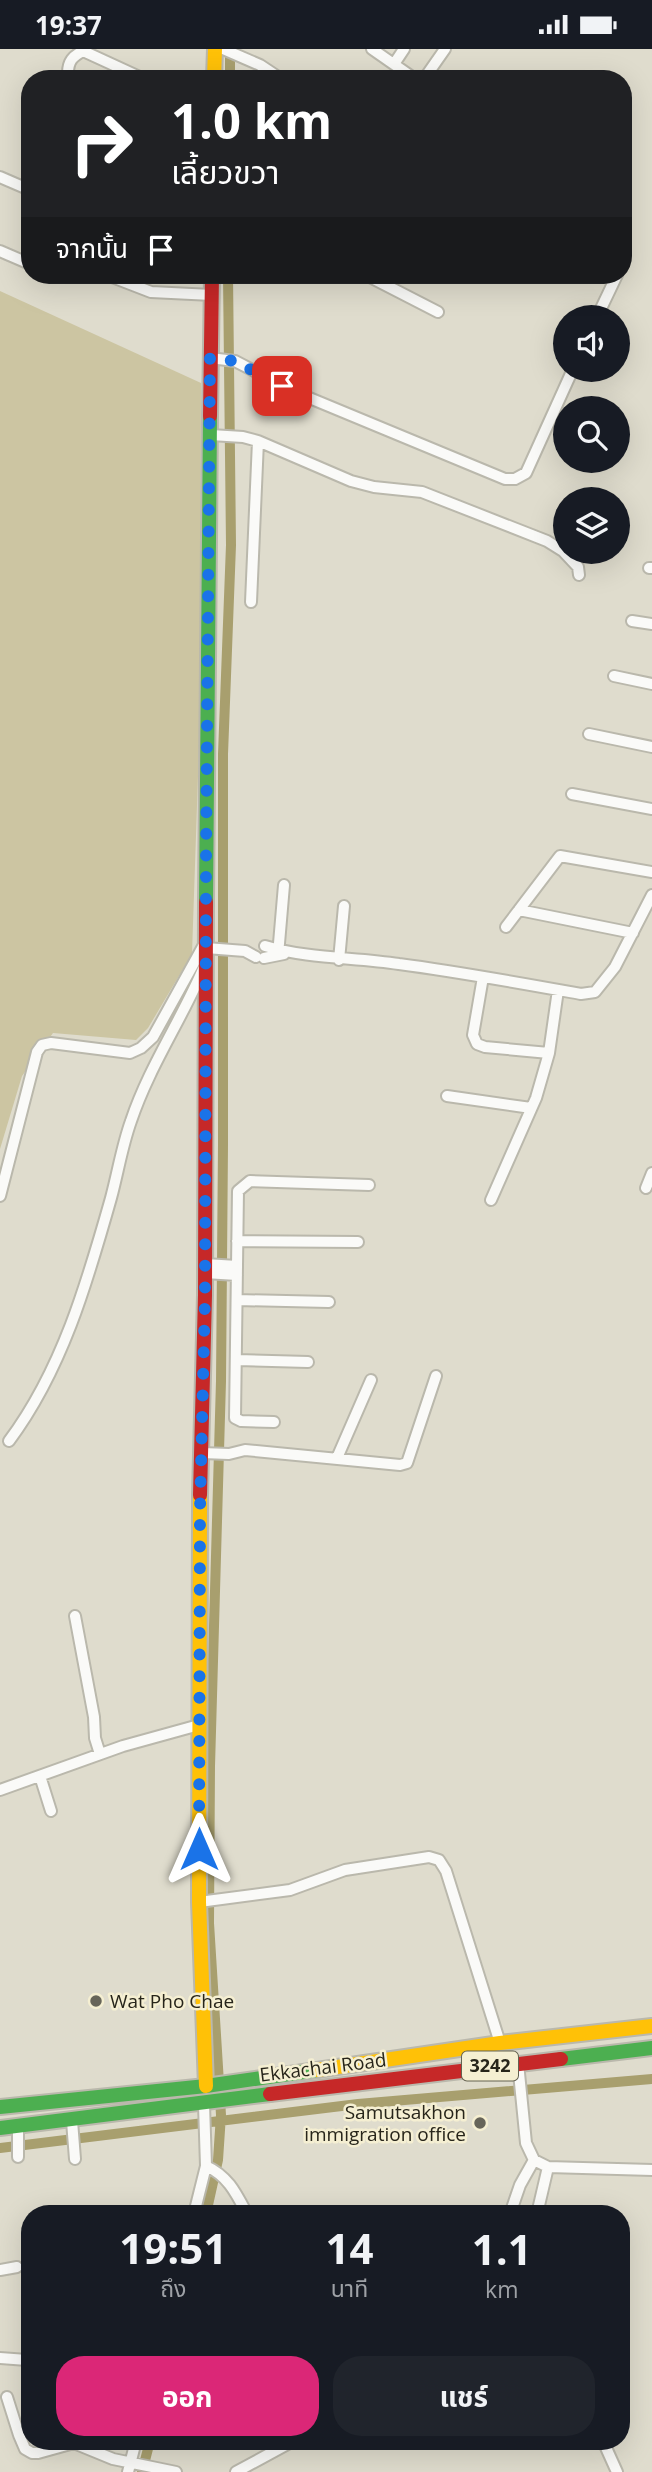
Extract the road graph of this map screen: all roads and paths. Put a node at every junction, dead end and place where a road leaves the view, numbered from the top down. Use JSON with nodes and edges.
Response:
{"nodes":[{"id":1,"x":215,"y":49,"type":"edge"},
{"id":2,"x":224,"y":49,"type":"edge"},
{"id":3,"x":372,"y":49,"type":"edge"},
{"id":4,"x":404,"y":49,"type":"edge"},
{"id":5,"x":445,"y":49,"type":"edge"},
{"id":6,"x":394,"y":64,"type":"junction"},
{"id":7,"x":68,"y":70,"type":"edge"},
{"id":8,"x":124,"y":70,"type":"edge"},
{"id":9,"x":214,"y":70,"type":"edge"},
{"id":10,"x":266,"y":70,"type":"edge"},
{"id":11,"x":402,"y":70,"type":"edge"},
{"id":12,"x":430,"y":70,"type":"edge"},
{"id":13,"x":0,"y":177,"type":"edge"},
{"id":14,"x":21,"y":186,"type":"edge"},
{"id":15,"x":0,"y":251,"type":"edge"},
{"id":16,"x":21,"y":260,"type":"edge"},
{"id":17,"x":131,"y":284,"type":"edge"},
{"id":18,"x":212,"y":284,"type":"edge"},
{"id":19,"x":384,"y":284,"type":"edge"},
{"id":20,"x":613,"y":284,"type":"edge"},
{"id":21,"x":212,"y":295,"type":"junction"},
{"id":22,"x":603,"y":305,"type":"edge"},
{"id":23,"x":438,"y":312,"type":"dead end"},
{"id":24,"x":216,"y":358,"type":"junction"},
{"id":25,"x":567,"y":382,"type":"edge"},
{"id":26,"x":217,"y":435,"type":"junction"},
{"id":27,"x":258,"y":441,"type":"junction"},
{"id":28,"x":579,"y":575,"type":"dead end"},
{"id":29,"x":251,"y":603,"type":"dead end"},
{"id":30,"x":632,"y":621,"type":"dead end"},
{"id":31,"x":652,"y":624,"type":"edge"},
{"id":32,"x":614,"y":676,"type":"dead end"},
{"id":33,"x":652,"y":684,"type":"edge"},
{"id":34,"x":589,"y":734,"type":"dead end"},
{"id":35,"x":652,"y":747,"type":"edge"},
{"id":36,"x":572,"y":794,"type":"dead end"},
{"id":37,"x":652,"y":809,"type":"edge"},
{"id":38,"x":652,"y":873,"type":"edge"},
{"id":39,"x":284,"y":885,"type":"dead end"},
{"id":40,"x":652,"y":895,"type":"edge"},
{"id":41,"x":344,"y":906,"type":"dead end"},
{"id":42,"x":519,"y":910,"type":"junction"},
{"id":43,"x":506,"y":927,"type":"dead end"},
{"id":44,"x":633,"y":933,"type":"junction"},
{"id":45,"x":205,"y":945,"type":"junction"},
{"id":46,"x":281,"y":953,"type":"junction"},
{"id":47,"x":339,"y":960,"type":"junction"},
{"id":48,"x":205,"y":964,"type":"junction"},
{"id":49,"x":483,"y":977,"type":"junction"},
{"id":50,"x":558,"y":990,"type":"junction"},
{"id":51,"x":549,"y":1053,"type":"junction"},
{"id":52,"x":447,"y":1096,"type":"dead end"},
{"id":53,"x":531,"y":1108,"type":"junction"},
{"id":54,"x":652,"y":1173,"type":"edge"},
{"id":55,"x":369,"y":1185,"type":"dead end"},
{"id":56,"x":646,"y":1188,"type":"dead end"},
{"id":57,"x":0,"y":1196,"type":"edge"},
{"id":58,"x":491,"y":1201,"type":"dead end"},
{"id":59,"x":237,"y":1241,"type":"junction"},
{"id":60,"x":358,"y":1242,"type":"dead end"},
{"id":61,"x":209,"y":1269,"type":"junction"},
{"id":62,"x":232,"y":1271,"type":"junction"},
{"id":63,"x":237,"y":1300,"type":"junction"},
{"id":64,"x":329,"y":1302,"type":"dead end"},
{"id":65,"x":237,"y":1360,"type":"junction"},
{"id":66,"x":308,"y":1361,"type":"dead end"},
{"id":67,"x":436,"y":1376,"type":"dead end"},
{"id":68,"x":371,"y":1380,"type":"dead end"},
{"id":69,"x":274,"y":1422,"type":"dead end"},
{"id":70,"x":9,"y":1441,"type":"dead end"},
{"id":71,"x":207,"y":1453,"type":"junction"},
{"id":72,"x":337,"y":1458,"type":"junction"},
{"id":73,"x":75,"y":1616,"type":"dead end"},
{"id":74,"x":199,"y":1725,"type":"junction"},
{"id":75,"x":100,"y":1754,"type":"junction"},
{"id":76,"x":40,"y":1776,"type":"junction"},
{"id":77,"x":0,"y":1790,"type":"edge"},
{"id":78,"x":51,"y":1811,"type":"dead end"},
{"id":79,"x":202,"y":1901,"type":"junction"},
{"id":80,"x":652,"y":2026,"type":"edge"},
{"id":81,"x":499,"y":2043,"type":"junction"},
{"id":82,"x":652,"y":2048,"type":"edge"},
{"id":83,"x":519,"y":2067,"type":"junction"},
{"id":84,"x":210,"y":2085,"type":"junction"},
{"id":85,"x":208,"y":2105,"type":"junction"},
{"id":86,"x":0,"y":2106,"type":"edge"},
{"id":87,"x":18,"y":2127,"type":"junction"},
{"id":88,"x":72,"y":2128,"type":"junction"},
{"id":89,"x":0,"y":2129,"type":"edge"},
{"id":90,"x":18,"y":2151,"type":"dead end"},
{"id":91,"x":74,"y":2154,"type":"dead end"},
{"id":92,"x":534,"y":2161,"type":"junction"},
{"id":93,"x":209,"y":2167,"type":"junction"},
{"id":94,"x":548,"y":2167,"type":"junction"},
{"id":95,"x":652,"y":2170,"type":"edge"},
{"id":96,"x":197,"y":2205,"type":"edge"},
{"id":97,"x":242,"y":2205,"type":"edge"},
{"id":98,"x":513,"y":2205,"type":"edge"},
{"id":99,"x":539,"y":2205,"type":"edge"},
{"id":100,"x":17,"y":2267,"type":"dead end"},
{"id":101,"x":0,"y":2270,"type":"edge"},
{"id":102,"x":0,"y":2358,"type":"edge"},
{"id":103,"x":21,"y":2360,"type":"edge"},
{"id":104,"x":7,"y":2397,"type":"dead end"},
{"id":105,"x":21,"y":2439,"type":"edge"},
{"id":106,"x":27,"y":2450,"type":"edge"},
{"id":107,"x":49,"y":2450,"type":"edge"},
{"id":108,"x":87,"y":2450,"type":"edge"},
{"id":109,"x":276,"y":2450,"type":"edge"},
{"id":110,"x":607,"y":2450,"type":"edge"},
{"id":111,"x":132,"y":2466,"type":"edge"},
{"id":112,"x":176,"y":2472,"type":"edge"},
{"id":113,"x":236,"y":2472,"type":"edge"},
{"id":114,"x":617,"y":2472,"type":"edge"}],
"edges":[{"from":1,"to":9,"type":"street"},
{"from":2,"to":10,"type":"street"},
{"from":3,"to":6,"type":"street"},
{"from":4,"to":6,"type":"street"},
{"from":5,"to":12,"type":"street"},
{"from":6,"to":11,"type":"street"},
{"from":7,"to":8,"type":"street"},
{"from":13,"to":14,"type":"street"},
{"from":15,"to":16,"type":"street"},
{"from":17,"to":21,"type":"street"},
{"from":18,"to":21,"type":"street"},
{"from":19,"to":23,"type":"street"},
{"from":20,"to":22,"type":"street"},
{"from":21,"to":24,"type":"street"},
{"from":24,"to":25,"type":"street"},
{"from":24,"to":26,"type":"street"},
{"from":26,"to":27,"type":"street"},
{"from":26,"to":45,"type":"street"},
{"from":27,"to":28,"type":"street"},
{"from":27,"to":29,"type":"street"},
{"from":30,"to":31,"type":"street"},
{"from":32,"to":33,"type":"street"},
{"from":34,"to":35,"type":"street"},
{"from":36,"to":37,"type":"street"},
{"from":38,"to":42,"type":"street"},
{"from":39,"to":46,"type":"street"},
{"from":40,"to":44,"type":"street"},
{"from":41,"to":47,"type":"street"},
{"from":42,"to":43,"type":"street"},
{"from":42,"to":44,"type":"street"},
{"from":44,"to":50,"type":"street"},
{"from":45,"to":46,"type":"street"},
{"from":45,"to":48,"type":"street"},
{"from":45,"to":57,"type":"street"},
{"from":46,"to":47,"type":"street"},
{"from":47,"to":49,"type":"street"},
{"from":48,"to":61,"type":"street"},
{"from":48,"to":70,"type":"street"},
{"from":49,"to":50,"type":"street"},
{"from":49,"to":51,"type":"street"},
{"from":50,"to":51,"type":"street"},
{"from":51,"to":53,"type":"street"},
{"from":52,"to":53,"type":"street"},
{"from":53,"to":58,"type":"street"},
{"from":54,"to":56,"type":"street"},
{"from":55,"to":59,"type":"street"},
{"from":59,"to":60,"type":"street"},
{"from":59,"to":62,"type":"street"},
{"from":61,"to":62,"type":"street"},
{"from":61,"to":71,"type":"street"},
{"from":62,"to":63,"type":"street"},
{"from":63,"to":64,"type":"street"},
{"from":63,"to":65,"type":"street"},
{"from":65,"to":66,"type":"street"},
{"from":65,"to":69,"type":"street"},
{"from":67,"to":72,"type":"street"},
{"from":68,"to":72,"type":"street"},
{"from":71,"to":72,"type":"street"},
{"from":71,"to":74,"type":"street"},
{"from":73,"to":75,"type":"street"},
{"from":74,"to":75,"type":"street"},
{"from":74,"to":79,"type":"street"},
{"from":75,"to":76,"type":"street"},
{"from":76,"to":77,"type":"street"},
{"from":76,"to":78,"type":"street"},
{"from":79,"to":81,"type":"street"},
{"from":79,"to":84,"type":"street"},
{"from":80,"to":81,"type":"street","name":"Ekkachai Road","number":"3242"},
{"from":81,"to":84,"type":"street","name":"Ekkachai Road","number":"3242"},
{"from":82,"to":83,"type":"street","name":"Ekkachai Road","number":"3242"},
{"from":83,"to":85,"type":"street","name":"Ekkachai Road","number":"3242"},
{"from":83,"to":92,"type":"street"},
{"from":84,"to":86,"type":"street","name":"Ekkachai Road","number":"3242"},
{"from":85,"to":88,"type":"street","name":"Ekkachai Road","number":"3242"},
{"from":85,"to":93,"type":"street"},
{"from":87,"to":88,"type":"street","name":"Ekkachai Road","number":"3242"},
{"from":87,"to":89,"type":"street","name":"Ekkachai Road","number":"3242"},
{"from":87,"to":90,"type":"street"},
{"from":88,"to":91,"type":"street"},
{"from":92,"to":94,"type":"street"},
{"from":92,"to":98,"type":"street"},
{"from":93,"to":96,"type":"street"},
{"from":93,"to":97,"type":"street"},
{"from":94,"to":95,"type":"street"},
{"from":94,"to":99,"type":"street"},
{"from":100,"to":101,"type":"street"},
{"from":102,"to":103,"type":"street"},
{"from":104,"to":105,"type":"street"},
{"from":106,"to":107,"type":"street"},
{"from":108,"to":111,"type":"street"},
{"from":109,"to":113,"type":"street"},
{"from":110,"to":114,"type":"street"},
{"from":111,"to":112,"type":"street"}]}
